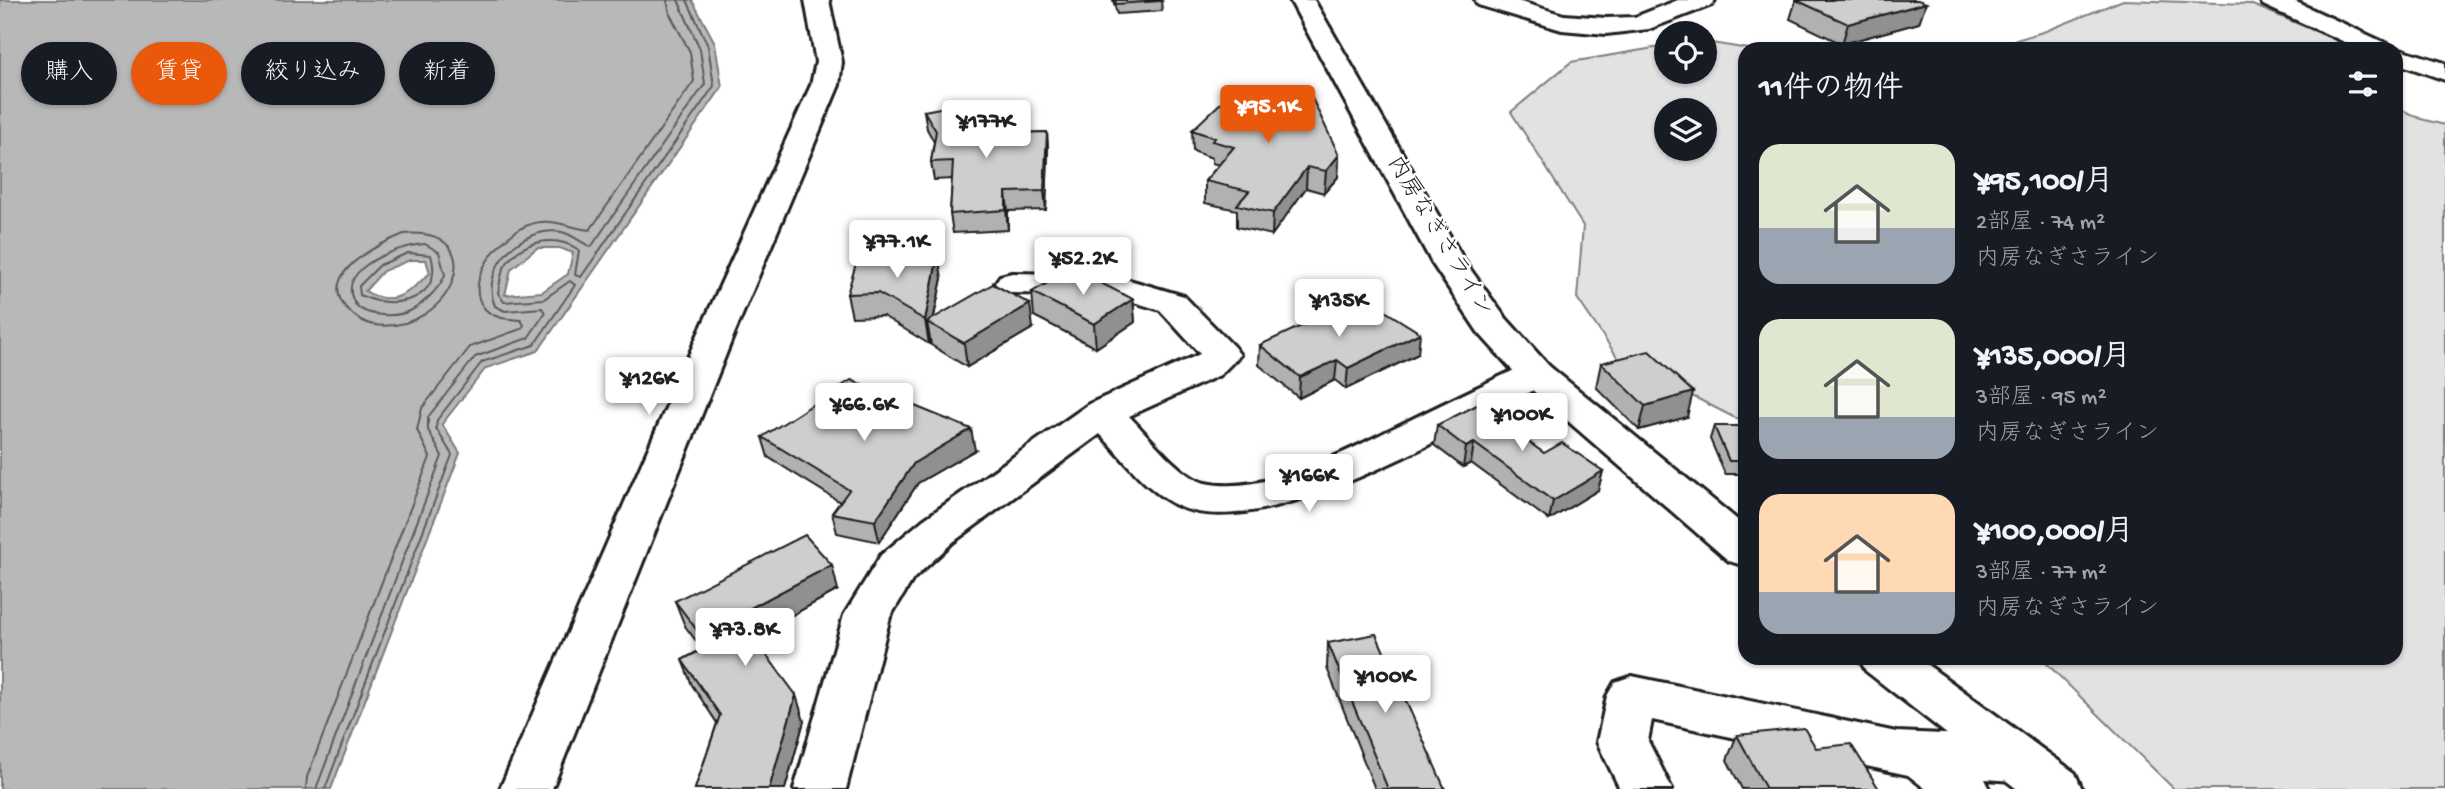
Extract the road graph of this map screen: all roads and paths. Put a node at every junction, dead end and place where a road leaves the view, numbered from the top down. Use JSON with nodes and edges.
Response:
{"nodes":[{"id":1,"x":817,"y":0,"type":"edge"},
{"id":2,"x":1487,"y":0,"type":"edge"},
{"id":3,"x":1703,"y":0,"type":"edge"},
{"id":4,"x":2272,"y":0,"type":"edge"},
{"id":5,"x":1308,"y":1,"type":"edge"},
{"id":6,"x":2366,"y":42,"type":"edge"},
{"id":7,"x":2403,"y":57,"type":"edge"},
{"id":8,"x":2445,"y":72,"type":"edge"},
{"id":9,"x":1012,"y":283,"type":"dead end"},
{"id":10,"x":1536,"y":374,"type":"junction"},
{"id":11,"x":1103,"y":413,"type":"junction"},
{"id":12,"x":1738,"y":544,"type":"edge"},
{"id":13,"x":1893,"y":665,"type":"edge"},
{"id":14,"x":1919,"y":754,"type":"junction"},
{"id":15,"x":2014,"y":759,"type":"junction"},
{"id":16,"x":526,"y":789,"type":"edge"},
{"id":17,"x":820,"y":789,"type":"edge"},
{"id":18,"x":1646,"y":789,"type":"edge"},
{"id":19,"x":1964,"y":789,"type":"edge"},
{"id":20,"x":2056,"y":789,"type":"edge"}],
"edges":[{"from":1,"to":16,"type":"main road"},
{"from":2,"to":3,"type":"main road"},
{"from":4,"to":6,"type":"main road"},
{"from":5,"to":10,"type":"main road","name":"内房なぎさライン"},
{"from":7,"to":8,"type":"main road"},
{"from":9,"to":11,"type":"main road"},
{"from":10,"to":11,"type":"main road"},
{"from":10,"to":12,"type":"main road","name":"内房なぎさライン"},
{"from":11,"to":17,"type":"main road"},
{"from":13,"to":15,"type":"main road"},
{"from":14,"to":15,"type":"main road"},
{"from":14,"to":18,"type":"main road"},
{"from":14,"to":19,"type":"main road"},
{"from":15,"to":20,"type":"main road"}]}
